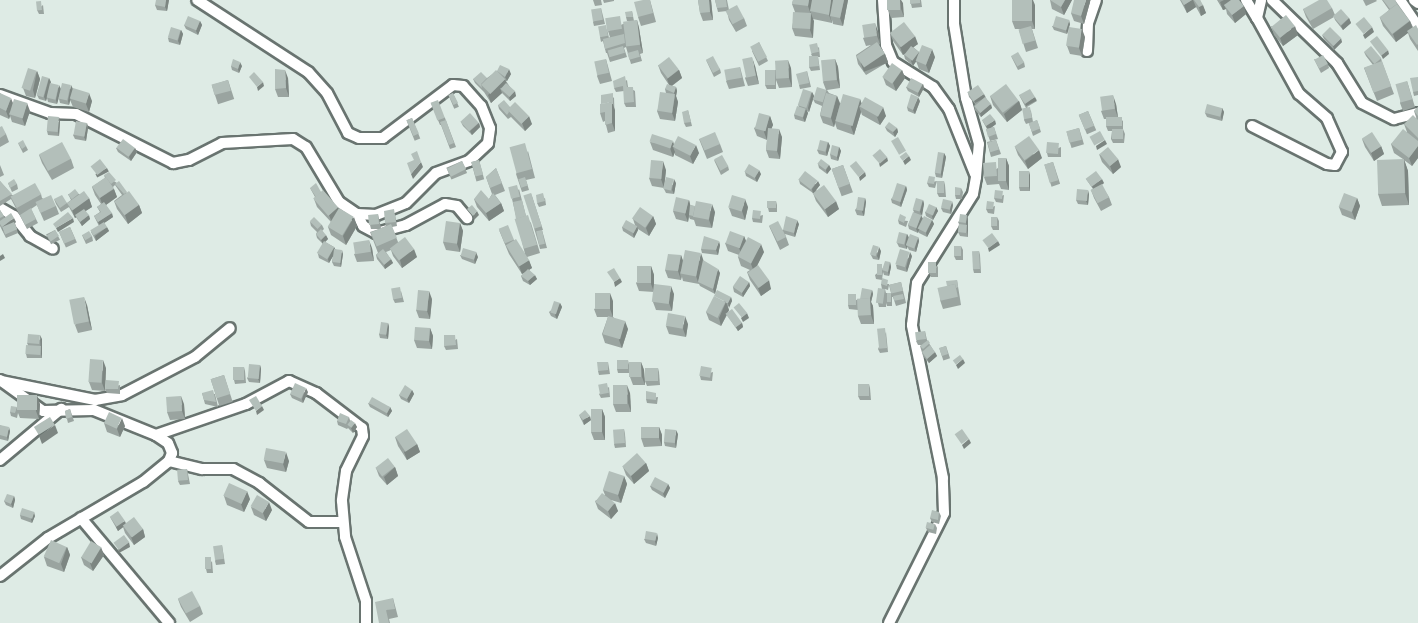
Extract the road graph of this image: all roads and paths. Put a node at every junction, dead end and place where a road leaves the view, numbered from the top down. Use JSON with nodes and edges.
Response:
{"nodes":[{"id":1,"x":197,"y":0,"type":"edge"},
{"id":2,"x":883,"y":0,"type":"edge"},
{"id":3,"x":954,"y":0,"type":"edge"},
{"id":4,"x":1096,"y":0,"type":"edge"},
{"id":5,"x":1246,"y":0,"type":"edge"},
{"id":6,"x":1261,"y":0,"type":"edge"},
{"id":7,"x":1272,"y":0,"type":"edge"},
{"id":8,"x":1399,"y":0,"type":"edge"},
{"id":9,"x":1257,"y":18,"type":"junction"},
{"id":10,"x":1418,"y":27,"type":"edge"},
{"id":11,"x":1087,"y":51,"type":"dead end"},
{"id":12,"x":0,"y":95,"type":"edge"},
{"id":13,"x":1418,"y":113,"type":"edge"},
{"id":14,"x":1252,"y":126,"type":"dead end"},
{"id":15,"x":976,"y":177,"type":"junction"},
{"id":16,"x":0,"y":208,"type":"edge"},
{"id":17,"x":357,"y":214,"type":"junction"},
{"id":18,"x":467,"y":218,"type":"dead end"},
{"id":19,"x":53,"y":249,"type":"dead end"},
{"id":20,"x":230,"y":328,"type":"dead end"},
{"id":21,"x":1,"y":381,"type":"edge"},
{"id":22,"x":35,"y":385,"type":"junction"},
{"id":23,"x":28,"y":404,"type":"junction"},
{"id":24,"x":61,"y":409,"type":"junction"},
{"id":25,"x":156,"y":435,"type":"junction"},
{"id":26,"x":0,"y":460,"type":"edge"},
{"id":27,"x":169,"y":461,"type":"junction"},
{"id":28,"x":81,"y":518,"type":"junction"},
{"id":29,"x":342,"y":522,"type":"junction"},
{"id":30,"x":0,"y":576,"type":"edge"},
{"id":31,"x":169,"y":623,"type":"edge"},
{"id":32,"x":366,"y":623,"type":"edge"},
{"id":33,"x":889,"y":623,"type":"edge"}],
"edges":[{"from":1,"to":17,"type":"street"},
{"from":2,"to":15,"type":"street"},
{"from":3,"to":15,"type":"street"},
{"from":4,"to":11,"type":"street"},
{"from":5,"to":9,"type":"street"},
{"from":6,"to":9,"type":"street"},
{"from":7,"to":13,"type":"street"},
{"from":8,"to":10,"type":"street"},
{"from":9,"to":14,"type":"street"},
{"from":12,"to":17,"type":"street"},
{"from":15,"to":33,"type":"street"},
{"from":16,"to":19,"type":"street"},
{"from":17,"to":18,"type":"street"},
{"from":20,"to":22,"type":"street"},
{"from":21,"to":22,"type":"street"},
{"from":21,"to":23,"type":"street"},
{"from":22,"to":23,"type":"street"},
{"from":23,"to":24,"type":"street"},
{"from":24,"to":25,"type":"street"},
{"from":24,"to":26,"type":"street"},
{"from":25,"to":27,"type":"street"},
{"from":25,"to":29,"type":"street"},
{"from":27,"to":28,"type":"street"},
{"from":27,"to":29,"type":"street"},
{"from":28,"to":30,"type":"street"},
{"from":28,"to":31,"type":"street"},
{"from":29,"to":32,"type":"street"}]}
